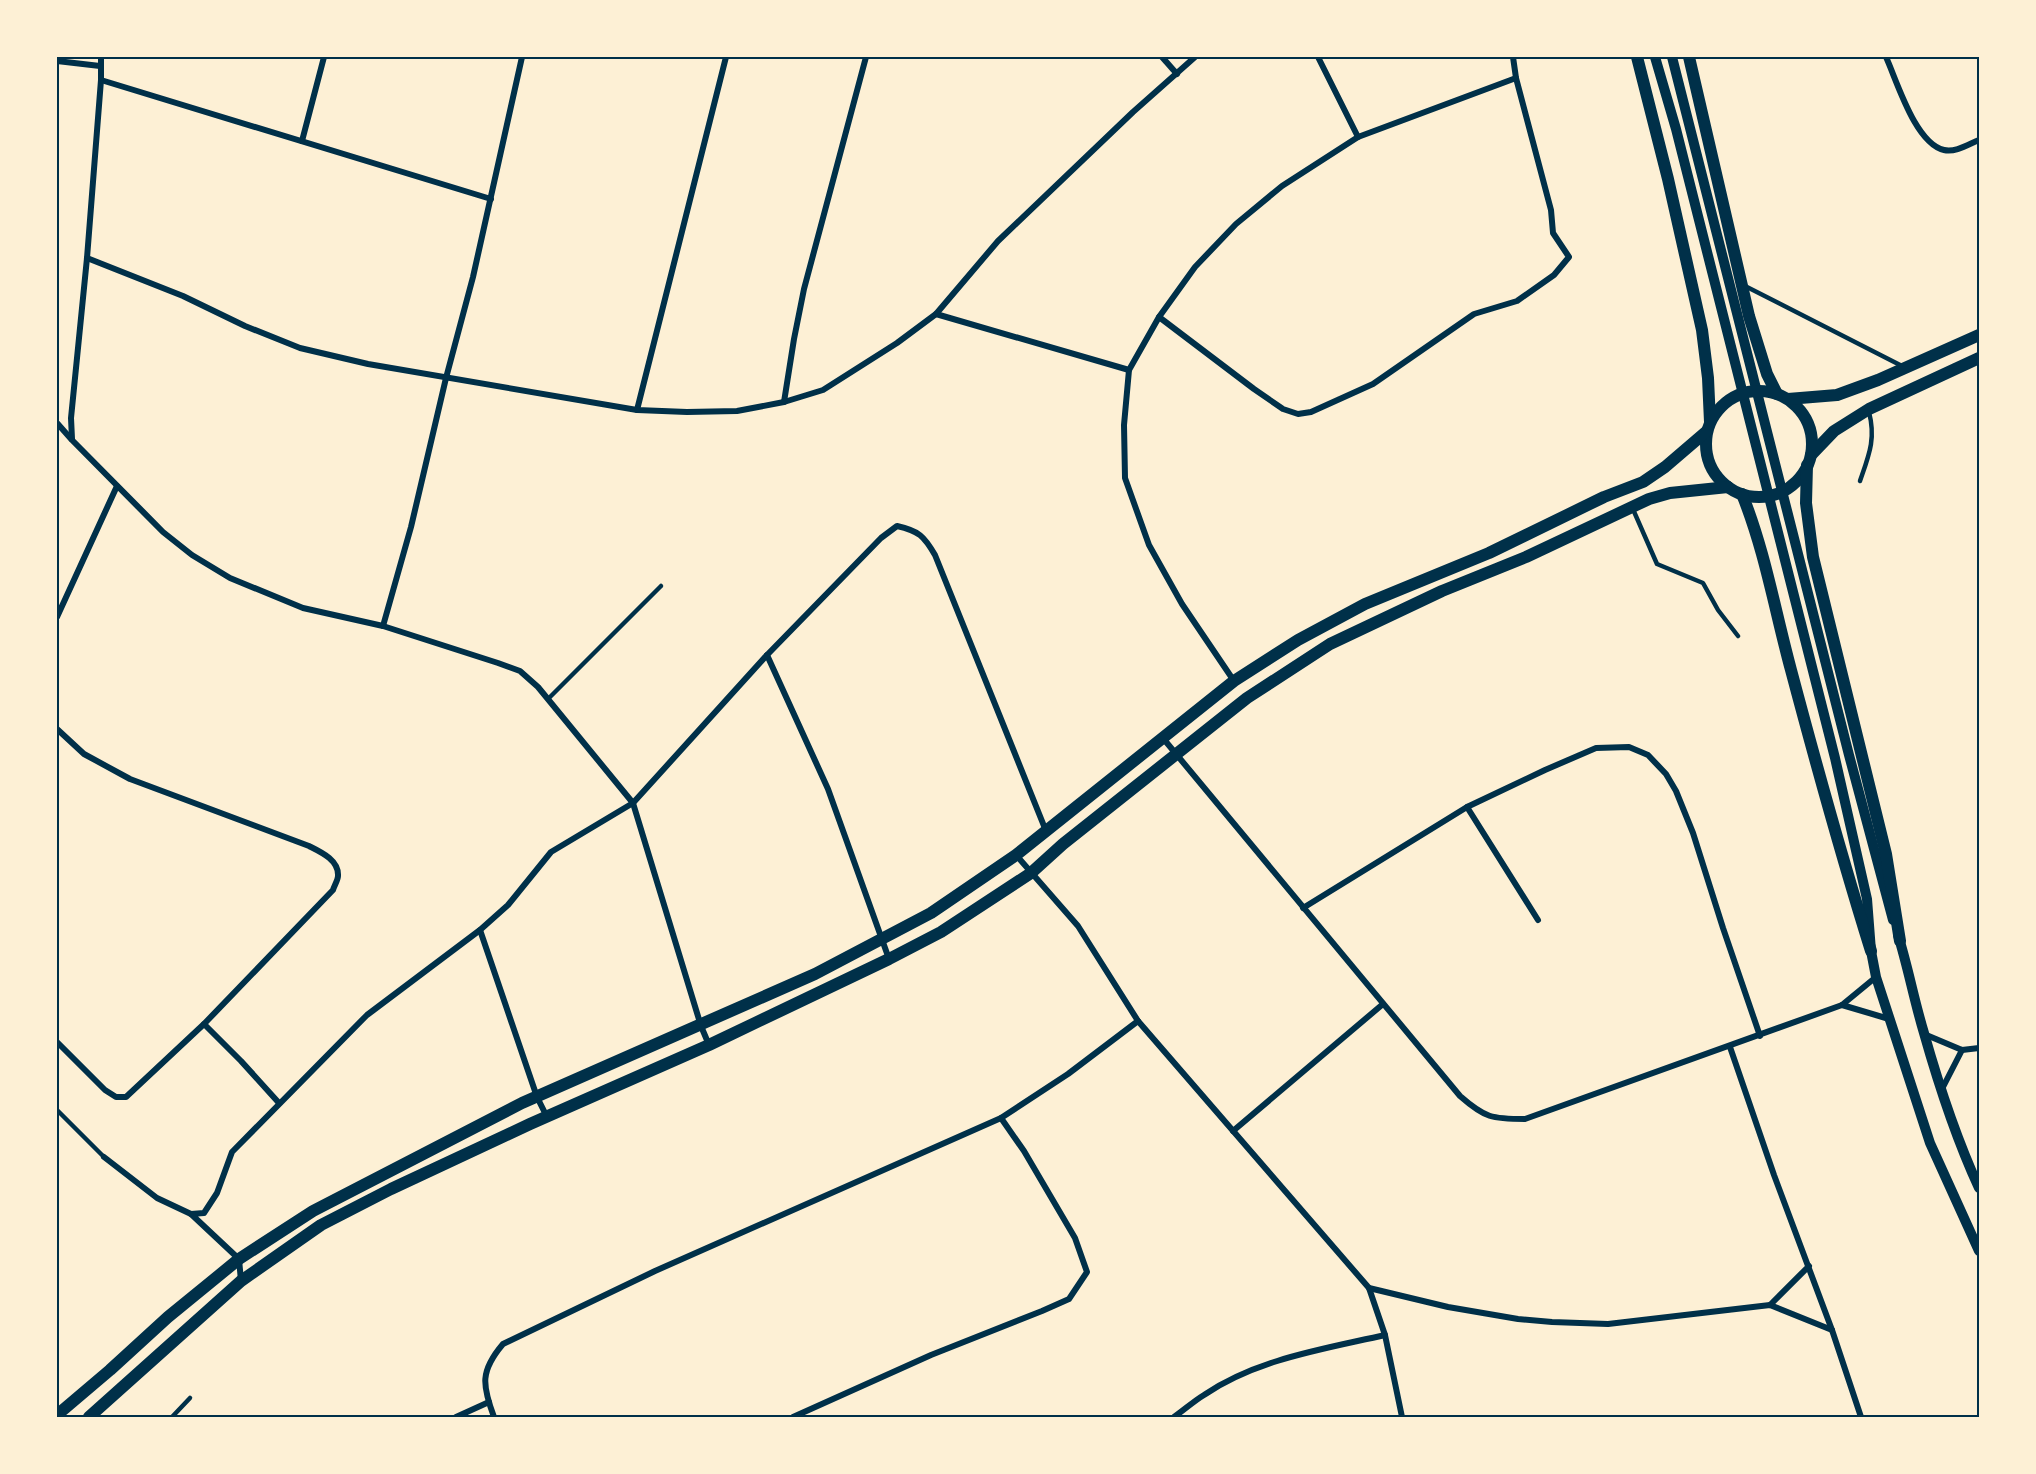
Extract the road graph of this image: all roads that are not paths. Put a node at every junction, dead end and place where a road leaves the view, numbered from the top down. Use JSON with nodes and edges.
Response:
{"nodes":[{"id":1,"x":101,"y":57,"type":"edge"},
{"id":2,"x":324,"y":57,"type":"edge"},
{"id":3,"x":522,"y":57,"type":"edge"},
{"id":4,"x":726,"y":57,"type":"edge"},
{"id":5,"x":866,"y":57,"type":"edge"},
{"id":6,"x":1162,"y":57,"type":"edge"},
{"id":7,"x":1195,"y":57,"type":"edge"},
{"id":8,"x":1318,"y":57,"type":"edge"},
{"id":9,"x":1513,"y":57,"type":"edge"},
{"id":10,"x":1637,"y":57,"type":"edge"},
{"id":11,"x":1655,"y":57,"type":"edge"},
{"id":12,"x":1672,"y":57,"type":"edge"},
{"id":13,"x":1689,"y":57,"type":"edge"},
{"id":14,"x":1886,"y":57,"type":"edge"},
{"id":15,"x":57,"y":61,"type":"edge"},
{"id":16,"x":100,"y":66,"type":"junction"},
{"id":17,"x":1177,"y":74,"type":"junction"},
{"id":18,"x":1516,"y":78,"type":"junction"},
{"id":19,"x":101,"y":80,"type":"junction"},
{"id":20,"x":1358,"y":137,"type":"junction"},
{"id":21,"x":1979,"y":140,"type":"edge"},
{"id":22,"x":302,"y":141,"type":"junction"},
{"id":23,"x":491,"y":199,"type":"junction"},
{"id":24,"x":87,"y":258,"type":"junction"},
{"id":25,"x":1741,"y":284,"type":"junction"},
{"id":26,"x":936,"y":314,"type":"junction"},
{"id":27,"x":1159,"y":317,"type":"junction"},
{"id":28,"x":1979,"y":335,"type":"edge"},
{"id":29,"x":1979,"y":358,"type":"edge"},
{"id":30,"x":1906,"y":368,"type":"junction"},
{"id":31,"x":1129,"y":370,"type":"junction"},
{"id":32,"x":446,"y":378,"type":"junction"},
{"id":33,"x":1782,"y":396,"type":"junction"},
{"id":34,"x":784,"y":402,"type":"junction"},
{"id":35,"x":1869,"y":409,"type":"junction"},
{"id":36,"x":637,"y":410,"type":"junction"},
{"id":37,"x":57,"y":423,"type":"edge"},
{"id":38,"x":1708,"y":427,"type":"junction"},
{"id":39,"x":72,"y":440,"type":"junction"},
{"id":40,"x":1809,"y":460,"type":"junction"},
{"id":41,"x":1860,"y":481,"type":"dead end"},
{"id":42,"x":117,"y":486,"type":"junction"},
{"id":43,"x":1728,"y":487,"type":"junction"},
{"id":44,"x":1742,"y":494,"type":"junction"},
{"id":45,"x":1632,"y":507,"type":"junction"},
{"id":46,"x":661,"y":586,"type":"dead end"},
{"id":47,"x":57,"y":617,"type":"edge"},
{"id":48,"x":383,"y":626,"type":"junction"},
{"id":49,"x":1738,"y":636,"type":"dead end"},
{"id":50,"x":766,"y":655,"type":"junction"},
{"id":51,"x":1234,"y":681,"type":"junction"},
{"id":52,"x":548,"y":699,"type":"junction"},
{"id":53,"x":57,"y":729,"type":"edge"},
{"id":54,"x":1162,"y":737,"type":"junction"},
{"id":55,"x":1176,"y":754,"type":"junction"},
{"id":56,"x":633,"y":803,"type":"junction"},
{"id":57,"x":1467,"y":807,"type":"junction"},
{"id":58,"x":1046,"y":832,"type":"junction"},
{"id":59,"x":1016,"y":855,"type":"junction"},
{"id":60,"x":1030,"y":873,"type":"junction"},
{"id":61,"x":1303,"y":908,"type":"junction"},
{"id":62,"x":1538,"y":920,"type":"dead end"},
{"id":63,"x":480,"y":930,"type":"junction"},
{"id":64,"x":881,"y":941,"type":"junction"},
{"id":65,"x":1900,"y":941,"type":"junction"},
{"id":66,"x":1871,"y":951,"type":"junction"},
{"id":67,"x":889,"y":959,"type":"junction"},
{"id":68,"x":1876,"y":977,"type":"junction"},
{"id":69,"x":1383,"y":1004,"type":"junction"},
{"id":70,"x":1842,"y":1005,"type":"junction"},
{"id":71,"x":1889,"y":1019,"type":"junction"},
{"id":72,"x":1137,"y":1021,"type":"junction"},
{"id":73,"x":204,"y":1024,"type":"junction"},
{"id":74,"x":701,"y":1026,"type":"junction"},
{"id":75,"x":1924,"y":1034,"type":"junction"},
{"id":76,"x":1760,"y":1036,"type":"junction"},
{"id":77,"x":57,"y":1042,"type":"edge"},
{"id":78,"x":709,"y":1045,"type":"junction"},
{"id":79,"x":1730,"y":1047,"type":"junction"},
{"id":80,"x":1979,"y":1048,"type":"edge"},
{"id":81,"x":1962,"y":1050,"type":"junction"},
{"id":82,"x":1942,"y":1089,"type":"junction"},
{"id":83,"x":537,"y":1097,"type":"junction"},
{"id":84,"x":279,"y":1103,"type":"junction"},
{"id":85,"x":57,"y":1110,"type":"edge"},
{"id":86,"x":547,"y":1117,"type":"junction"},
{"id":87,"x":1001,"y":1118,"type":"junction"},
{"id":88,"x":1233,"y":1131,"type":"junction"},
{"id":89,"x":104,"y":1156,"type":"joint"},
{"id":90,"x":1979,"y":1188,"type":"edge"},
{"id":91,"x":191,"y":1214,"type":"junction"},
{"id":92,"x":1979,"y":1251,"type":"edge"},
{"id":93,"x":239,"y":1258,"type":"junction"},
{"id":94,"x":1809,"y":1266,"type":"junction"},
{"id":95,"x":241,"y":1281,"type":"junction"},
{"id":96,"x":1369,"y":1288,"type":"junction"},
{"id":97,"x":1770,"y":1305,"type":"junction"},
{"id":98,"x":1832,"y":1330,"type":"junction"},
{"id":99,"x":1385,"y":1335,"type":"junction"},
{"id":100,"x":190,"y":1398,"type":"dead end"},
{"id":101,"x":489,"y":1402,"type":"junction"},
{"id":102,"x":57,"y":1415,"type":"edge"},
{"id":103,"x":89,"y":1417,"type":"edge"},
{"id":104,"x":172,"y":1417,"type":"edge"},
{"id":105,"x":456,"y":1417,"type":"edge"},
{"id":106,"x":494,"y":1417,"type":"edge"},
{"id":107,"x":793,"y":1417,"type":"edge"},
{"id":108,"x":1174,"y":1417,"type":"edge"},
{"id":109,"x":1402,"y":1417,"type":"edge"},
{"id":110,"x":1860,"y":1417,"type":"edge"}],
"edges":[{"from":1,"to":16,"type":"street"},
{"from":2,"to":22,"type":"street"},
{"from":3,"to":23,"type":"street"},
{"from":4,"to":36,"type":"street"},
{"from":5,"to":34,"type":"street"},
{"from":6,"to":17,"type":"street"},
{"from":7,"to":17,"type":"street"},
{"from":8,"to":20,"type":"street"},
{"from":9,"to":18,"type":"street"},
{"from":10,"to":38,"type":"main road"},
{"from":11,"to":66,"type":"street"},
{"from":12,"to":65,"type":"street"},
{"from":13,"to":25,"type":"main road"},
{"from":14,"to":21,"type":"street"},
{"from":15,"to":16,"type":"street"},
{"from":16,"to":19,"type":"street"},
{"from":17,"to":26,"type":"street"},
{"from":18,"to":20,"type":"street"},
{"from":18,"to":27,"type":"street"},
{"from":19,"to":22,"type":"street"},
{"from":19,"to":24,"type":"street"},
{"from":20,"to":27,"type":"street"},
{"from":22,"to":23,"type":"street"},
{"from":23,"to":32,"type":"street"},
{"from":24,"to":32,"type":"street"},
{"from":24,"to":39,"type":"street"},
{"from":25,"to":30,"type":"lane"},
{"from":25,"to":33,"type":"main road"},
{"from":26,"to":31,"type":"street"},
{"from":26,"to":34,"type":"street"},
{"from":27,"to":31,"type":"street"},
{"from":28,"to":30,"type":"main road"},
{"from":29,"to":35,"type":"main road"},
{"from":30,"to":33,"type":"main road"},
{"from":31,"to":51,"type":"street"},
{"from":32,"to":36,"type":"street"},
{"from":32,"to":48,"type":"street"},
{"from":33,"to":38,"type":"main road"},
{"from":33,"to":40,"type":"main road"},
{"from":34,"to":36,"type":"street"},
{"from":35,"to":40,"type":"main road"},
{"from":35,"to":41,"type":"lane"},
{"from":37,"to":39,"type":"street"},
{"from":38,"to":43,"type":"main road"},
{"from":38,"to":51,"type":"main road"},
{"from":39,"to":42,"type":"street"},
{"from":40,"to":44,"type":"main road"},
{"from":40,"to":65,"type":"main road"},
{"from":42,"to":47,"type":"street"},
{"from":42,"to":48,"type":"street"},
{"from":43,"to":44,"type":"main road"},
{"from":43,"to":45,"type":"main road"},
{"from":44,"to":66,"type":"main road"},
{"from":45,"to":49,"type":"lane"},
{"from":45,"to":55,"type":"main road"},
{"from":46,"to":52,"type":"lane"},
{"from":48,"to":52,"type":"street"},
{"from":50,"to":56,"type":"street"},
{"from":50,"to":58,"type":"street"},
{"from":50,"to":64,"type":"street"},
{"from":51,"to":54,"type":"main road"},
{"from":52,"to":56,"type":"street"},
{"from":53,"to":73,"type":"street"},
{"from":54,"to":55,"type":"street"},
{"from":54,"to":58,"type":"main road"},
{"from":55,"to":60,"type":"main road"},
{"from":55,"to":61,"type":"street"},
{"from":56,"to":63,"type":"street"},
{"from":56,"to":74,"type":"street"},
{"from":57,"to":61,"type":"street"},
{"from":57,"to":62,"type":"street"},
{"from":57,"to":76,"type":"street"},
{"from":58,"to":59,"type":"main road"},
{"from":59,"to":60,"type":"street"},
{"from":59,"to":64,"type":"main road"},
{"from":60,"to":67,"type":"main road"},
{"from":60,"to":72,"type":"street"},
{"from":61,"to":69,"type":"street"},
{"from":63,"to":83,"type":"street"},
{"from":63,"to":84,"type":"street"},
{"from":64,"to":67,"type":"street"},
{"from":64,"to":74,"type":"main road"},
{"from":65,"to":75,"type":"street"},
{"from":66,"to":68,"type":"street"},
{"from":67,"to":78,"type":"main road"},
{"from":68,"to":70,"type":"street"},
{"from":68,"to":71,"type":"street"},
{"from":69,"to":79,"type":"street"},
{"from":69,"to":88,"type":"street"},
{"from":70,"to":71,"type":"street"},
{"from":70,"to":76,"type":"street"},
{"from":71,"to":92,"type":"street"},
{"from":72,"to":87,"type":"street"},
{"from":72,"to":88,"type":"street"},
{"from":73,"to":77,"type":"street"},
{"from":73,"to":84,"type":"street"},
{"from":74,"to":78,"type":"street"},
{"from":74,"to":83,"type":"main road"},
{"from":75,"to":81,"type":"street"},
{"from":75,"to":82,"type":"street"},
{"from":76,"to":79,"type":"street"},
{"from":78,"to":86,"type":"main road"},
{"from":79,"to":94,"type":"street"},
{"from":80,"to":81,"type":"street"},
{"from":81,"to":82,"type":"street"},
{"from":82,"to":90,"type":"street"},
{"from":83,"to":86,"type":"street"},
{"from":83,"to":93,"type":"main road"},
{"from":84,"to":91,"type":"street"},
{"from":85,"to":89,"type":"lane"},
{"from":86,"to":95,"type":"main road"},
{"from":87,"to":101,"type":"street"},
{"from":87,"to":107,"type":"street"},
{"from":88,"to":96,"type":"street"},
{"from":89,"to":91,"type":"street"},
{"from":91,"to":93,"type":"street"},
{"from":93,"to":95,"type":"street"},
{"from":93,"to":102,"type":"main road"},
{"from":94,"to":97,"type":"street"},
{"from":94,"to":98,"type":"street"},
{"from":95,"to":103,"type":"main road"},
{"from":96,"to":97,"type":"street"},
{"from":96,"to":99,"type":"street"},
{"from":97,"to":98,"type":"street"},
{"from":98,"to":110,"type":"street"},
{"from":99,"to":108,"type":"street"},
{"from":99,"to":109,"type":"street"},
{"from":100,"to":104,"type":"lane"},
{"from":101,"to":105,"type":"street"},
{"from":101,"to":106,"type":"street"}]}
